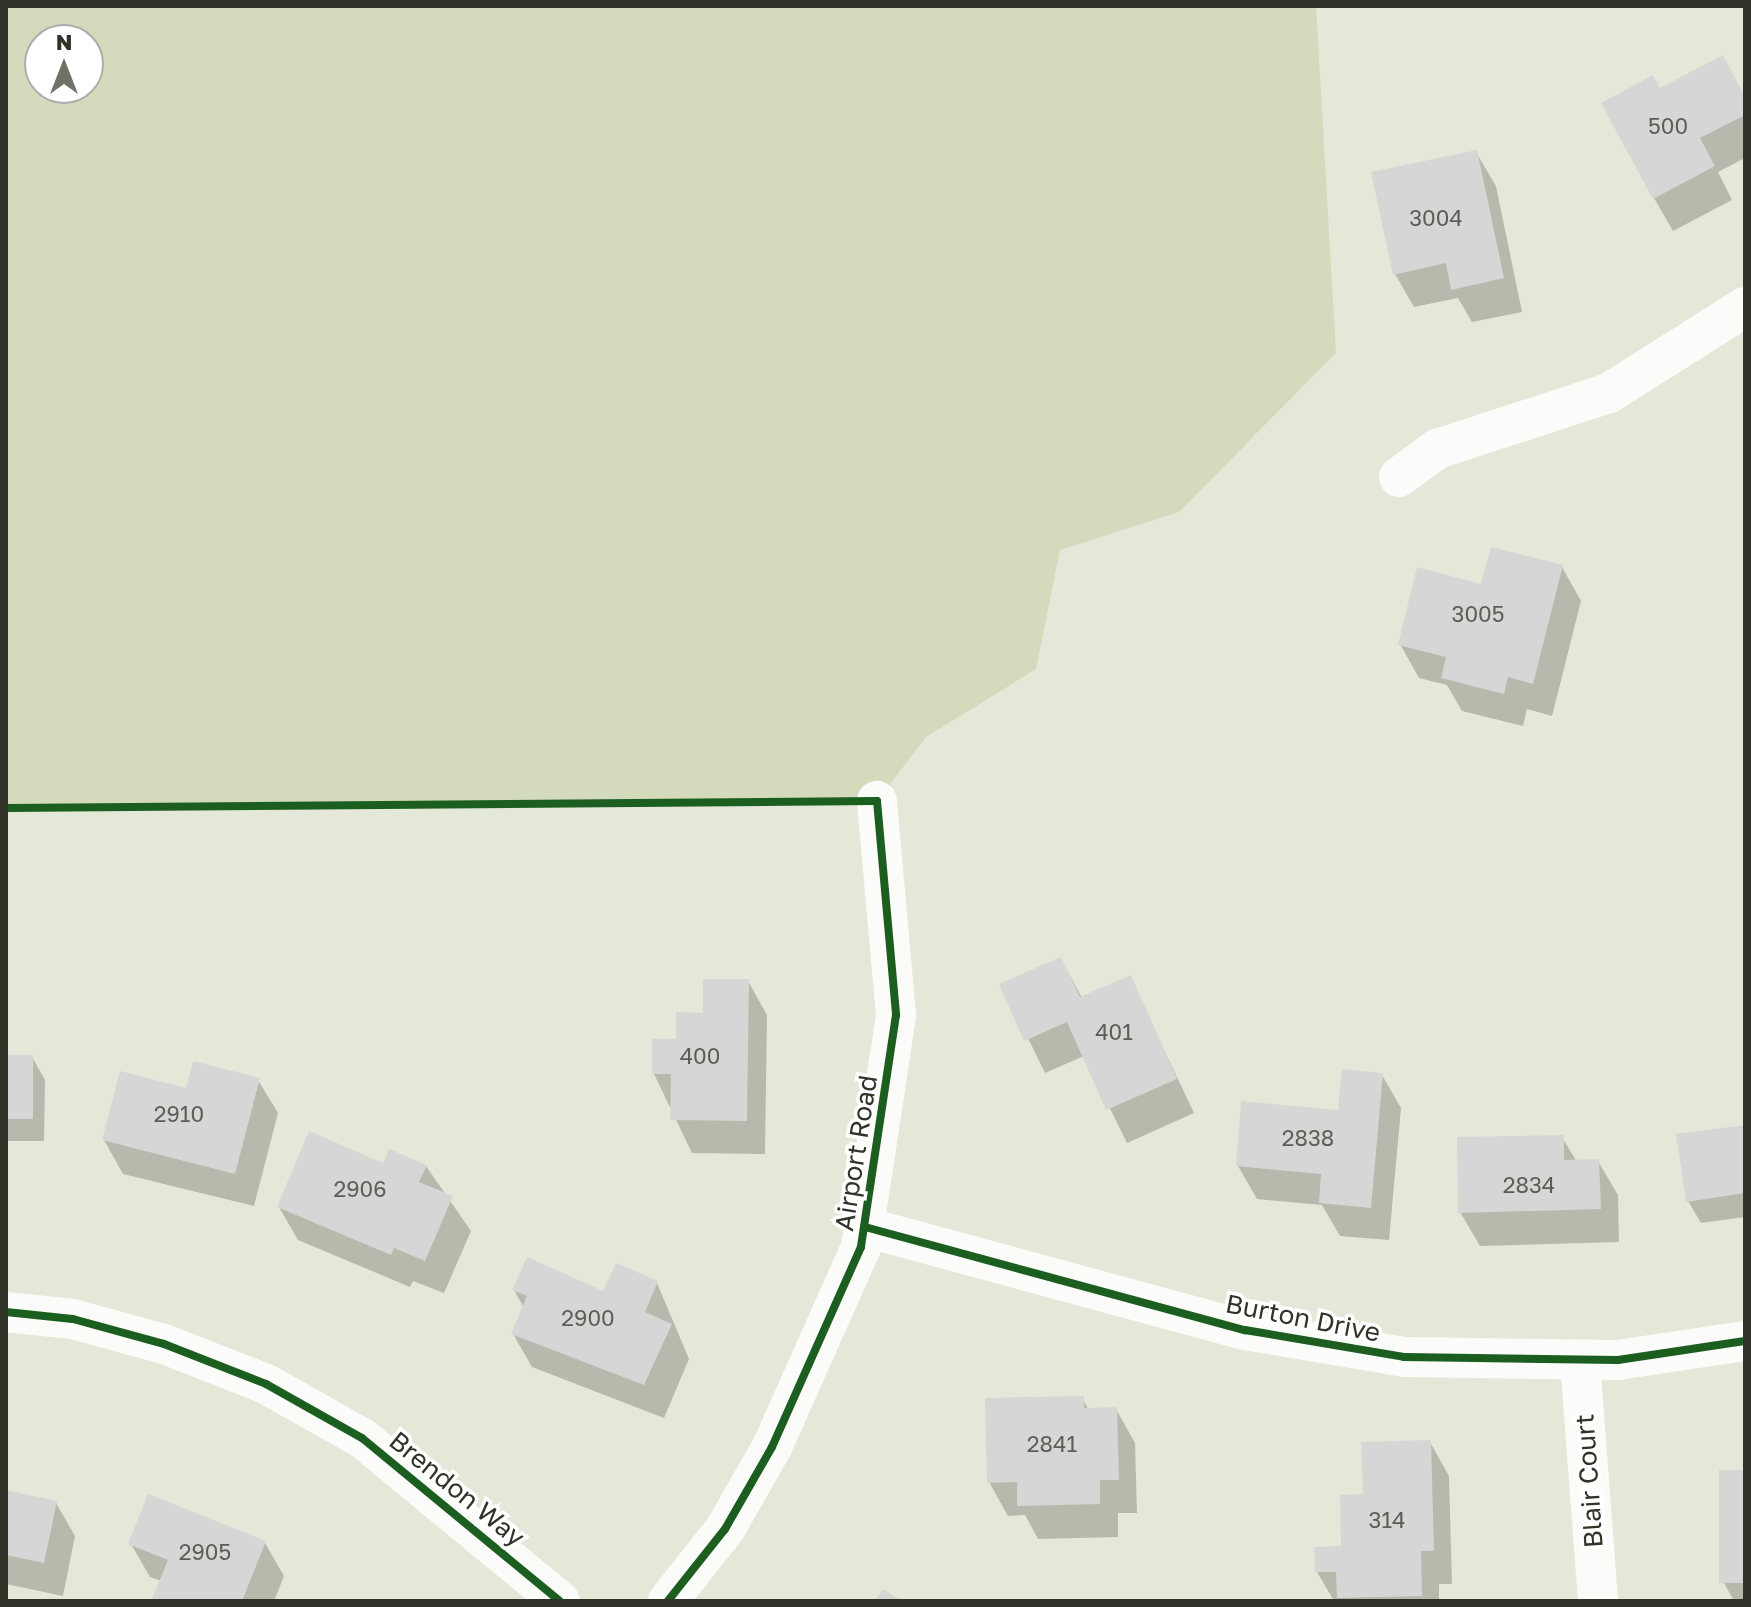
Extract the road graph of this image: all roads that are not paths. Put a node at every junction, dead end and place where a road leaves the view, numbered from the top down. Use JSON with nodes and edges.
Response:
{"nodes":[{"id":1,"x":1745,"y":307,"type":"edge"},
{"id":2,"x":1399,"y":477,"type":"dead end"},
{"id":3,"x":877,"y":801,"type":"dead end"},
{"id":4,"x":865,"y":1227,"type":"junction"},
{"id":5,"x":6,"y":1312,"type":"edge"},
{"id":6,"x":1745,"y":1341,"type":"edge"},
{"id":7,"x":1580,"y":1361,"type":"junction"},
{"id":8,"x":560,"y":1601,"type":"edge"},
{"id":9,"x":668,"y":1601,"type":"edge"},
{"id":10,"x":1598,"y":1601,"type":"edge"}],
"edges":[{"from":1,"to":2,"type":"street"},
{"from":3,"to":4,"type":"street","name":"Airport Road"},
{"from":4,"to":7,"type":"street","name":"Burton Drive"},
{"from":4,"to":9,"type":"street","name":"Airport Road"},
{"from":5,"to":8,"type":"street","name":"Brendon Way"},
{"from":6,"to":7,"type":"street","name":"Burton Drive"},
{"from":7,"to":10,"type":"street","name":"Blair Court"}]}
